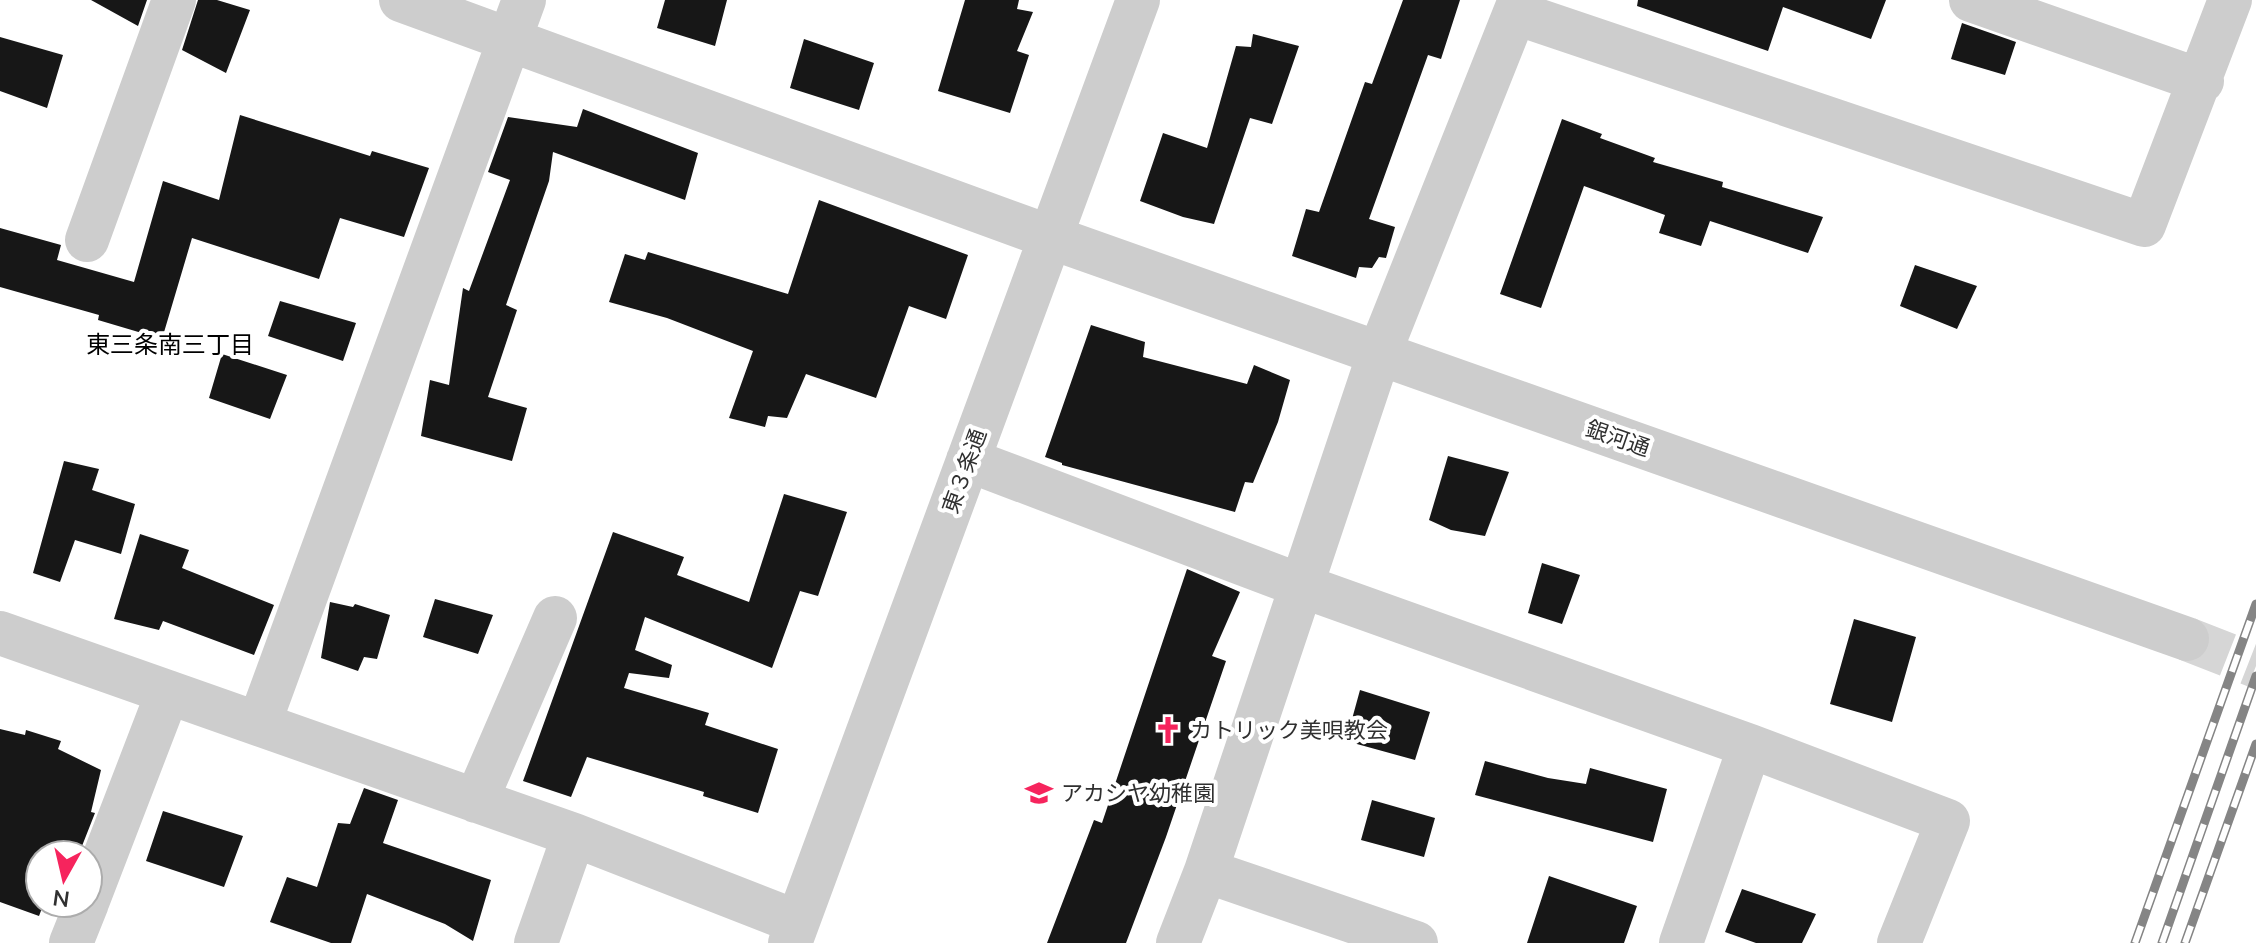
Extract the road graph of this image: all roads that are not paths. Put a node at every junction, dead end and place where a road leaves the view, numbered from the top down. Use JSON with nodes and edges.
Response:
{"nodes":[{"id":1,"x":174,"y":0,"type":"edge"},
{"id":2,"x":401,"y":0,"type":"edge"},
{"id":3,"x":1138,"y":0,"type":"edge"},
{"id":4,"x":1971,"y":0,"type":"edge"},
{"id":5,"x":2230,"y":0,"type":"edge"},
{"id":6,"x":1518,"y":6,"type":"edge"},
{"id":7,"x":517,"y":19,"type":"edge"},
{"id":8,"x":2202,"y":81,"type":"junction"},
{"id":9,"x":1050,"y":237,"type":"junction"},
{"id":10,"x":87,"y":240,"type":"dead end"},
{"id":11,"x":1379,"y":354,"type":"junction"},
{"id":12,"x":968,"y":460,"type":"junction"},
{"id":13,"x":1302,"y":586,"type":"junction"},
{"id":14,"x":555,"y":618,"type":"dead end"},
{"id":15,"x":0,"y":633,"type":"edge"},
{"id":16,"x":2187,"y":639,"type":"tunnel mouth"},
{"id":17,"x":168,"y":692,"type":"junction"},
{"id":18,"x":259,"y":724,"type":"junction"},
{"id":19,"x":1750,"y":746,"type":"junction"},
{"id":20,"x":476,"y":801,"type":"junction"},
{"id":21,"x":574,"y":835,"type":"junction"},
{"id":22,"x":104,"y":858,"type":"edge"},
{"id":23,"x":1206,"y":871,"type":"junction"},
{"id":24,"x":80,"y":919,"type":"edge"},
{"id":25,"x":794,"y":932,"type":"edge"},
{"id":26,"x":71,"y":943,"type":"edge"},
{"id":27,"x":536,"y":943,"type":"edge"},
{"id":28,"x":1178,"y":943,"type":"edge"},
{"id":29,"x":1416,"y":943,"type":"edge"},
{"id":30,"x":1681,"y":943,"type":"edge"},
{"id":31,"x":1899,"y":943,"type":"edge"}],
"edges":[{"from":1,"to":10,"type":"street"},
{"from":2,"to":7,"type":"street","name":"銀河通"},
{"from":3,"to":9,"type":"street","name":"東３条通"},
{"from":4,"to":8,"type":"street"},
{"from":5,"to":8,"type":"street"},
{"from":6,"to":8,"type":"street"},
{"from":6,"to":11,"type":"street"},
{"from":7,"to":9,"type":"street","name":"銀河通"},
{"from":7,"to":18,"type":"street"},
{"from":9,"to":11,"type":"street","name":"銀河通"},
{"from":9,"to":12,"type":"street","name":"東３条通"},
{"from":11,"to":13,"type":"street"},
{"from":11,"to":16,"type":"street","name":"銀河通"},
{"from":12,"to":13,"type":"street"},
{"from":12,"to":25,"type":"street","name":"東３条通"},
{"from":13,"to":19,"type":"street"},
{"from":13,"to":23,"type":"street"},
{"from":14,"to":20,"type":"street"},
{"from":15,"to":17,"type":"street"},
{"from":17,"to":18,"type":"street"},
{"from":17,"to":22,"type":"street"},
{"from":18,"to":20,"type":"street"},
{"from":19,"to":30,"type":"street"},
{"from":19,"to":31,"type":"street"},
{"from":20,"to":21,"type":"street"},
{"from":21,"to":25,"type":"street"},
{"from":21,"to":27,"type":"street"},
{"from":23,"to":28,"type":"street"},
{"from":23,"to":29,"type":"street"},
{"from":24,"to":26,"type":"street"}]}
